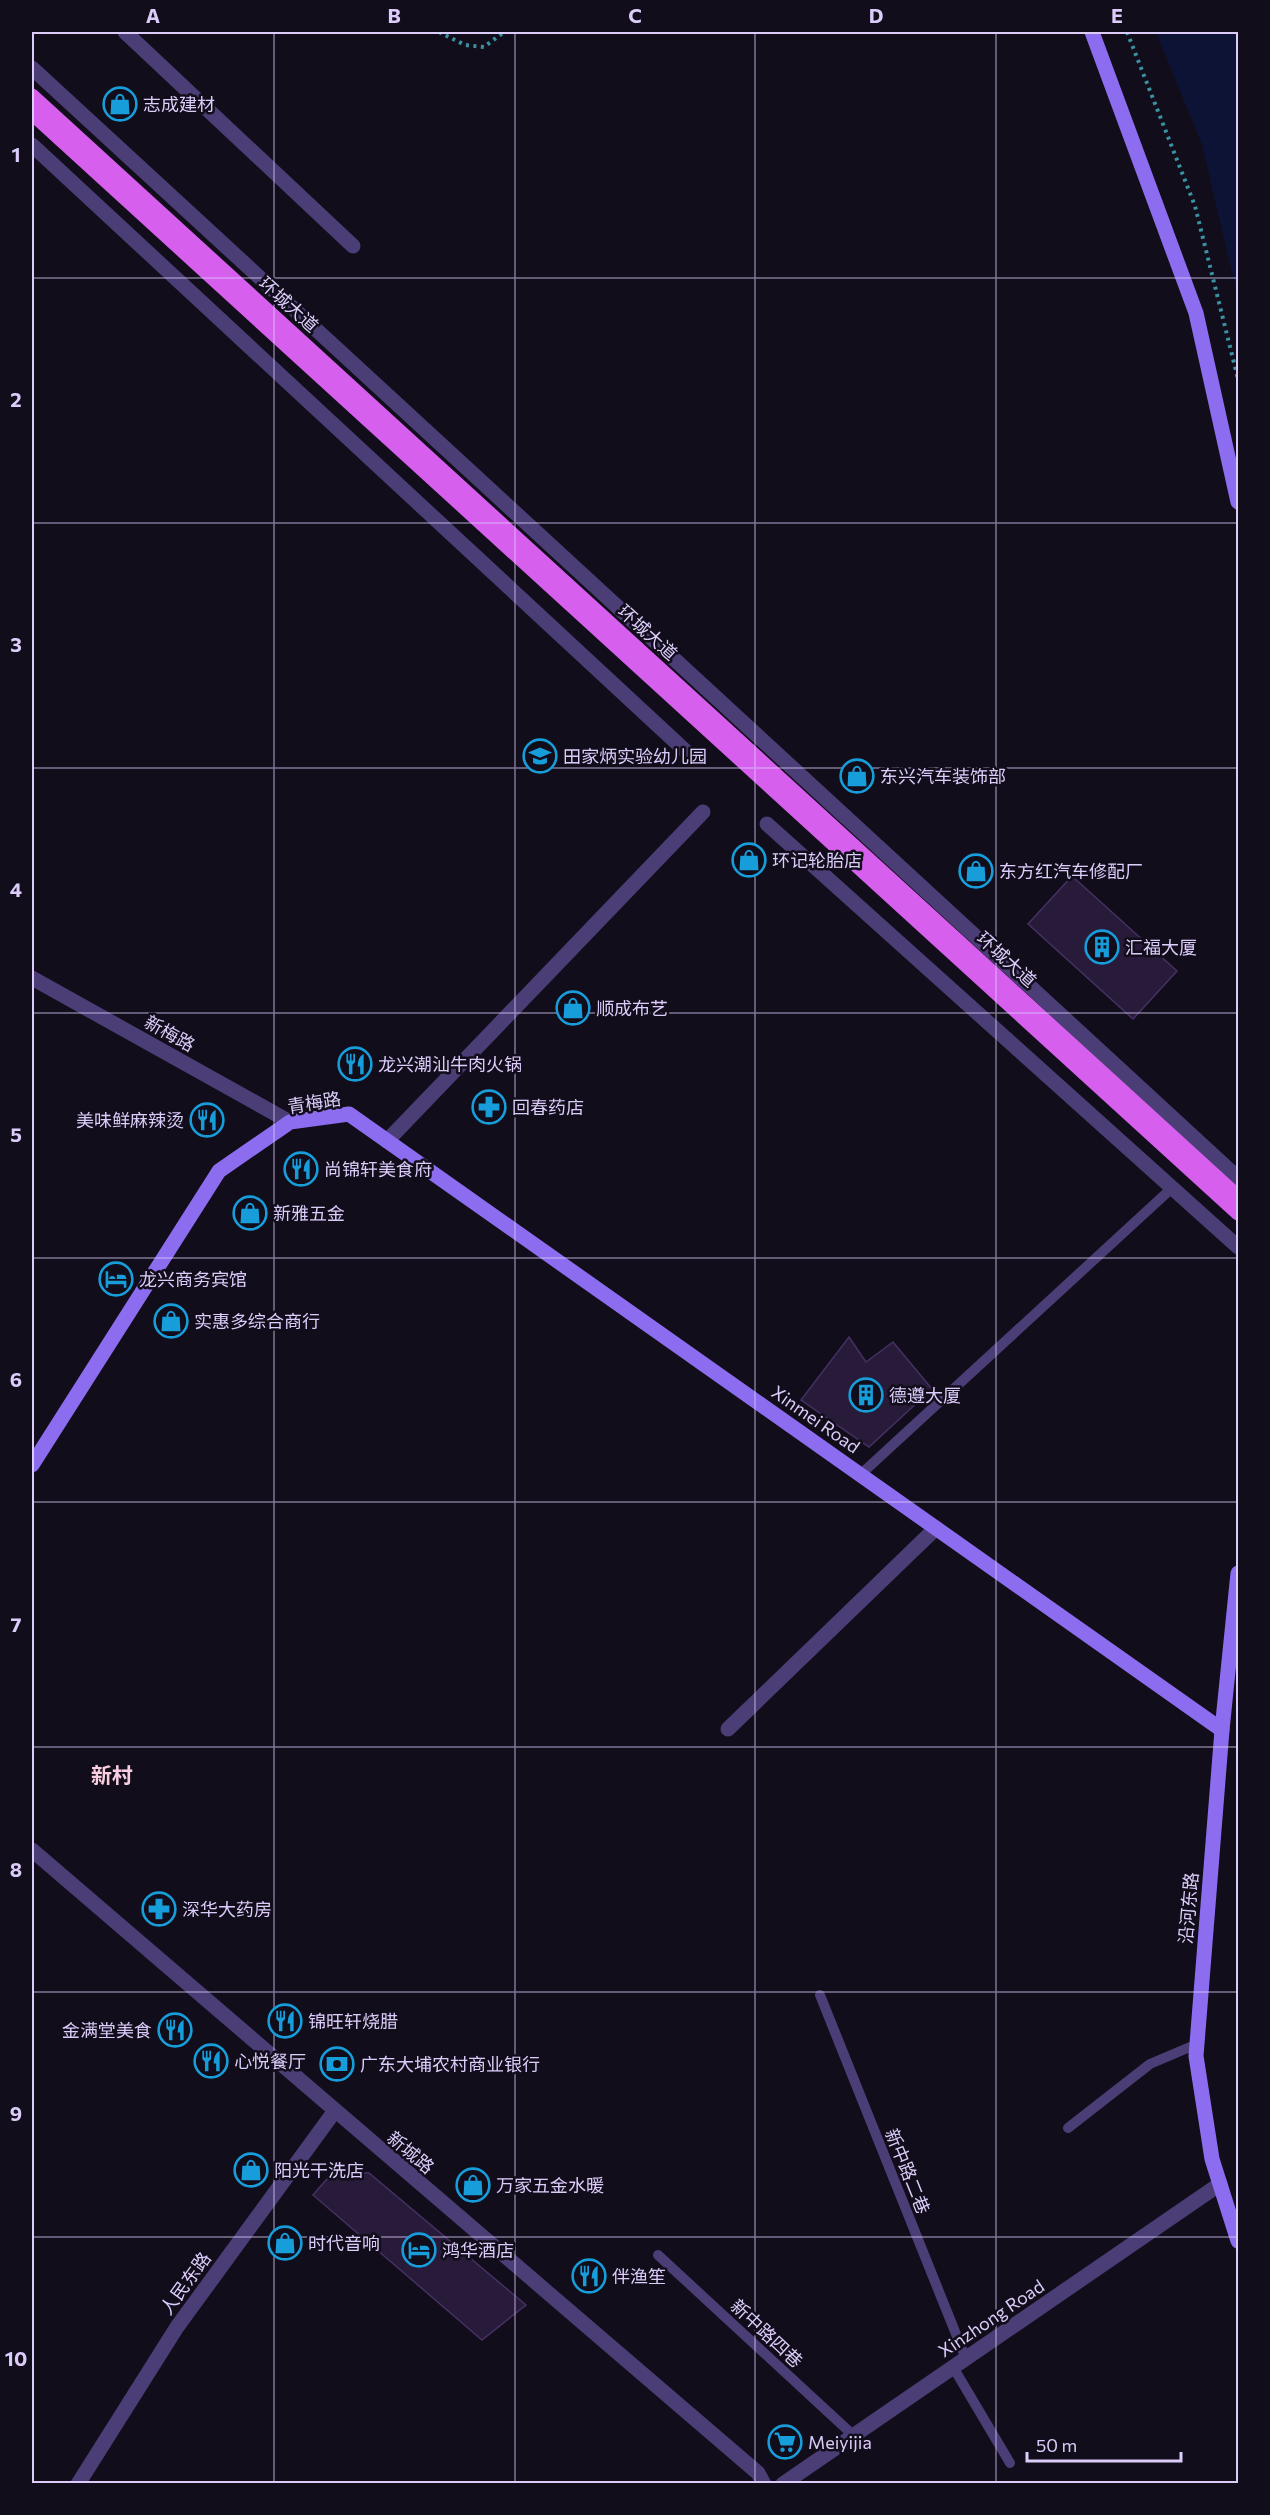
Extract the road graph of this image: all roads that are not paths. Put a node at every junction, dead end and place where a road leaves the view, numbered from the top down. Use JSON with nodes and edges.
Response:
{"nodes":[{"id":1,"x":125,"y":32,"type":"edge"},
{"id":2,"x":1092,"y":32,"type":"edge"},
{"id":3,"x":32,"y":68,"type":"edge"},
{"id":4,"x":32,"y":96,"type":"edge"},
{"id":5,"x":32,"y":113,"type":"edge"},
{"id":6,"x":32,"y":145,"type":"edge"},
{"id":7,"x":353,"y":246,"type":"dead end"},
{"id":8,"x":1239,"y":502,"type":"edge"},
{"id":9,"x":693,"y":758,"type":"dead end"},
{"id":10,"x":703,"y":812,"type":"dead end"},
{"id":11,"x":767,"y":824,"type":"dead end"},
{"id":12,"x":32,"y":978,"type":"edge"},
{"id":13,"x":290,"y":1122,"type":"junction"},
{"id":14,"x":387,"y":1141,"type":"junction"},
{"id":15,"x":1239,"y":1178,"type":"edge"},
{"id":16,"x":1172,"y":1188,"type":"junction"},
{"id":17,"x":1239,"y":1197,"type":"edge"},
{"id":18,"x":1239,"y":1213,"type":"edge"},
{"id":19,"x":1239,"y":1247,"type":"edge"},
{"id":20,"x":32,"y":1466,"type":"edge"},
{"id":21,"x":860,"y":1475,"type":"junction"},
{"id":22,"x":936,"y":1528,"type":"junction"},
{"id":23,"x":1239,"y":1573,"type":"edge"},
{"id":24,"x":728,"y":1730,"type":"dead end"},
{"id":25,"x":1222,"y":1730,"type":"junction"},
{"id":26,"x":32,"y":1850,"type":"edge"},
{"id":27,"x":820,"y":1995,"type":"dead end"},
{"id":28,"x":1197,"y":2044,"type":"junction"},
{"id":29,"x":334,"y":2112,"type":"junction"},
{"id":30,"x":1068,"y":2128,"type":"dead end"},
{"id":31,"x":1220,"y":2184,"type":"junction"},
{"id":32,"x":1239,"y":2241,"type":"edge"},
{"id":33,"x":658,"y":2255,"type":"dead end"},
{"id":34,"x":959,"y":2363,"type":"junction"},
{"id":35,"x":853,"y":2435,"type":"junction"},
{"id":36,"x":1010,"y":2463,"type":"dead end"},
{"id":37,"x":78,"y":2484,"type":"edge"},
{"id":38,"x":764,"y":2484,"type":"edge"},
{"id":39,"x":783,"y":2484,"type":"edge"}],
"edges":[{"from":1,"to":7,"type":"street"},
{"from":2,"to":8,"type":"main road"},
{"from":3,"to":15,"type":"street"},
{"from":4,"to":17,"type":"main road","name":"环城大道"},
{"from":5,"to":18,"type":"main road","name":"环城大道"},
{"from":6,"to":9,"type":"street"},
{"from":10,"to":14,"type":"street"},
{"from":11,"to":16,"type":"street"},
{"from":12,"to":13,"type":"street","name":"新梅路"},
{"from":13,"to":14,"type":"main road","name":"青梅路"},
{"from":13,"to":20,"type":"main road","name":"青梅路"},
{"from":14,"to":21,"type":"main road","name":"Xinmei Road"},
{"from":16,"to":19,"type":"street"},
{"from":16,"to":21,"type":"lane"},
{"from":21,"to":22,"type":"main road","name":"Xinmei Road"},
{"from":22,"to":24,"type":"street"},
{"from":22,"to":25,"type":"main road","name":"Xinmei Road"},
{"from":23,"to":25,"type":"main road","name":"沿河东路"},
{"from":25,"to":28,"type":"main road","name":"沿河东路"},
{"from":26,"to":29,"type":"street","name":"新城路"},
{"from":27,"to":34,"type":"lane","name":"新中路二巷"},
{"from":28,"to":30,"type":"lane"},
{"from":28,"to":31,"type":"main road","name":"沿河东路"},
{"from":29,"to":37,"type":"street","name":"人民东路"},
{"from":29,"to":38,"type":"street","name":"新城路"},
{"from":31,"to":32,"type":"main road","name":"沿河东路"},
{"from":31,"to":34,"type":"street","name":"Xinzhong Road"},
{"from":33,"to":35,"type":"lane","name":"新中路四巷"},
{"from":34,"to":35,"type":"street","name":"Xinzhong Road"},
{"from":34,"to":36,"type":"lane","name":"新中路二巷"},
{"from":35,"to":39,"type":"street","name":"Xinzhong Road"}]}
